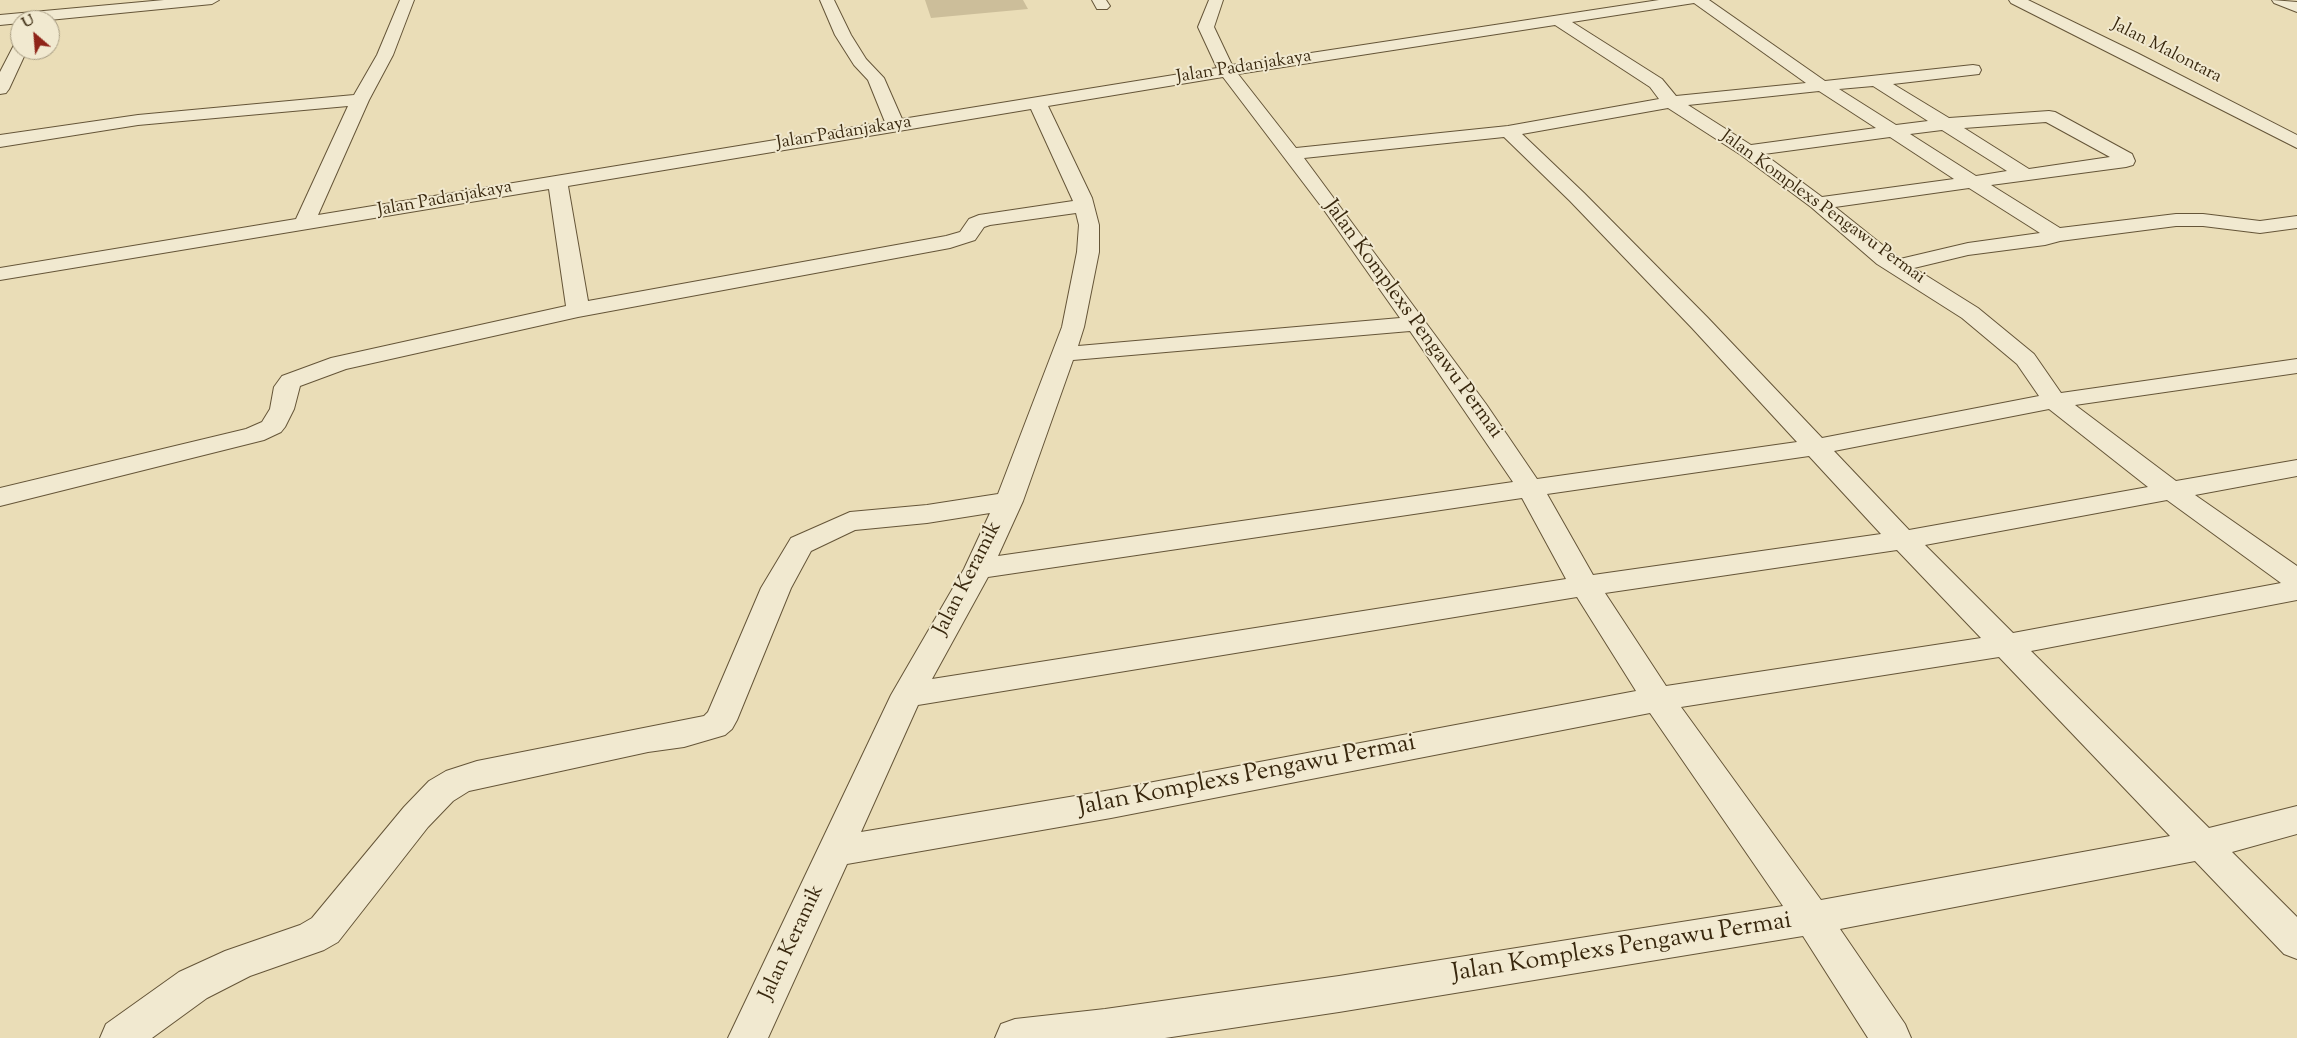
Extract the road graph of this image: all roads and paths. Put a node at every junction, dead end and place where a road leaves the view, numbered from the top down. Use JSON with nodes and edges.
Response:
{"nodes":[{"id":1,"x":212,"y":0,"type":"edge"},
{"id":2,"x":407,"y":0,"type":"edge"},
{"id":3,"x":828,"y":0,"type":"edge"},
{"id":4,"x":1216,"y":0,"type":"edge"},
{"id":5,"x":1689,"y":0,"type":"edge"},
{"id":6,"x":1699,"y":0,"type":"edge"},
{"id":7,"x":2016,"y":0,"type":"edge"},
{"id":8,"x":2279,"y":0,"type":"edge"},
{"id":9,"x":2297,"y":7,"type":"edge"},
{"id":10,"x":60,"y":15,"type":"edge"},
{"id":11,"x":1557,"y":19,"type":"junction"},
{"id":12,"x":14,"y":60,"type":"edge"},
{"id":13,"x":1227,"y":70,"type":"junction"},
{"id":14,"x":1973,"y":70,"type":"dead end"},
{"id":15,"x":1876,"y":80,"type":"junction"},
{"id":16,"x":1822,"y":86,"type":"junction"},
{"id":17,"x":0,"y":89,"type":"edge"},
{"id":18,"x":360,"y":100,"type":"junction"},
{"id":19,"x":1037,"y":102,"type":"junction"},
{"id":20,"x":1671,"y":102,"type":"junction"},
{"id":21,"x":1946,"y":124,"type":"junction"},
{"id":22,"x":896,"y":126,"type":"junction"},
{"id":23,"x":2297,"y":126,"type":"edge"},
{"id":24,"x":2275,"y":130,"type":"junction"},
{"id":25,"x":1508,"y":131,"type":"junction"},
{"id":26,"x":1895,"y":132,"type":"junction"},
{"id":27,"x":0,"y":141,"type":"edge"},
{"id":28,"x":2297,"y":142,"type":"edge"},
{"id":29,"x":1748,"y":151,"type":"junction"},
{"id":30,"x":1291,"y":154,"type":"junction"},
{"id":31,"x":2024,"y":174,"type":"junction"},
{"id":32,"x":557,"y":181,"type":"junction"},
{"id":33,"x":1971,"y":182,"type":"junction"},
{"id":34,"x":1818,"y":203,"type":"junction"},
{"id":35,"x":1084,"y":206,"type":"junction"},
{"id":36,"x":2297,"y":222,"type":"edge"},
{"id":37,"x":304,"y":224,"type":"junction"},
{"id":38,"x":2056,"y":235,"type":"junction"},
{"id":39,"x":1897,"y":266,"type":"junction"},
{"id":40,"x":0,"y":274,"type":"edge"},
{"id":41,"x":578,"y":310,"type":"junction"},
{"id":42,"x":1416,"y":324,"type":"junction"},
{"id":43,"x":1064,"y":354,"type":"junction"},
{"id":44,"x":2297,"y":366,"type":"edge"},
{"id":45,"x":2272,"y":370,"type":"junction"},
{"id":46,"x":2297,"y":387,"type":"edge"},
{"id":47,"x":2054,"y":401,"type":"junction"},
{"id":48,"x":1814,"y":447,"type":"junction"},
{"id":49,"x":2297,"y":468,"type":"edge"},
{"id":50,"x":1530,"y":488,"type":"junction"},
{"id":51,"x":2170,"y":490,"type":"junction"},
{"id":52,"x":0,"y":497,"type":"edge"},
{"id":53,"x":1009,"y":501,"type":"junction"},
{"id":54,"x":1903,"y":540,"type":"junction"},
{"id":55,"x":978,"y":569,"type":"junction"},
{"id":56,"x":2297,"y":580,"type":"edge"},
{"id":57,"x":1586,"y":586,"type":"junction"},
{"id":58,"x":2297,"y":590,"type":"edge"},
{"id":59,"x":2007,"y":645,"type":"junction"},
{"id":60,"x":907,"y":695,"type":"junction"},
{"id":61,"x":1658,"y":699,"type":"junction"},
{"id":62,"x":2297,"y":820,"type":"edge"},
{"id":63,"x":2202,"y":845,"type":"junction"},
{"id":64,"x":835,"y":851,"type":"junction"},
{"id":65,"x":1812,"y":918,"type":"junction"},
{"id":66,"x":2297,"y":942,"type":"edge"},
{"id":67,"x":120,"y":1038,"type":"edge"},
{"id":68,"x":748,"y":1038,"type":"edge"},
{"id":69,"x":1015,"y":1038,"type":"edge"},
{"id":70,"x":1891,"y":1038,"type":"edge"}],
"edges":[{"from":1,"to":10,"type":"street"},
{"from":2,"to":18,"type":"street"},
{"from":3,"to":22,"type":"street"},
{"from":4,"to":13,"type":"street","name":"Jalan Komplexs Pengawu Permai"},
{"from":5,"to":11,"type":"street","name":"Jalan Padanjakaya"},
{"from":6,"to":16,"type":"street"},
{"from":7,"to":24,"type":"street","name":"Jalan Malontara"},
{"from":8,"to":9,"type":"street"},
{"from":11,"to":13,"type":"street","name":"Jalan Padanjakaya"},
{"from":11,"to":20,"type":"street","name":"Jalan Komplexs Pengawu Permai"},
{"from":12,"to":17,"type":"street"},
{"from":13,"to":19,"type":"street","name":"Jalan Padanjakaya"},
{"from":13,"to":30,"type":"street","name":"Jalan Komplexs Pengawu Permai"},
{"from":14,"to":15,"type":"street","name":"Jalan Komplexs Pengawu Permai"},
{"from":15,"to":16,"type":"street","name":"Jalan Komplexs Pengawu Permai"},
{"from":15,"to":21,"type":"street"},
{"from":16,"to":20,"type":"street","name":"Jalan Komplexs Pengawu Permai"},
{"from":16,"to":26,"type":"street"},
{"from":18,"to":27,"type":"street"},
{"from":18,"to":37,"type":"street"},
{"from":19,"to":22,"type":"street","name":"Jalan Padanjakaya"},
{"from":19,"to":35,"type":"street","name":"Jalan Keramik"},
{"from":20,"to":25,"type":"street","name":"Jalan Komplexs Pengawu Permai"},
{"from":20,"to":29,"type":"street","name":"Jalan Komplexs Pengawu Permai"},
{"from":21,"to":26,"type":"street"},
{"from":21,"to":31,"type":"street"},
{"from":21,"to":31,"type":"street"},
{"from":22,"to":32,"type":"street","name":"Jalan Padanjakaya"},
{"from":23,"to":24,"type":"street"},
{"from":24,"to":28,"type":"street","name":"Jalan Malontara"},
{"from":25,"to":30,"type":"street","name":"Jalan Komplexs Pengawu Permai"},
{"from":25,"to":48,"type":"street"},
{"from":26,"to":29,"type":"street"},
{"from":26,"to":33,"type":"street"},
{"from":29,"to":34,"type":"street","name":"Jalan Komplexs Pengawu Permai"},
{"from":30,"to":42,"type":"street","name":"Jalan Komplexs Pengawu Permai"},
{"from":31,"to":33,"type":"street"},
{"from":32,"to":37,"type":"street","name":"Jalan Padanjakaya"},
{"from":32,"to":41,"type":"street"},
{"from":33,"to":34,"type":"street"},
{"from":33,"to":38,"type":"street"},
{"from":34,"to":39,"type":"street","name":"Jalan Komplexs Pengawu Permai"},
{"from":35,"to":41,"type":"street"},
{"from":35,"to":43,"type":"street","name":"Jalan Keramik"},
{"from":36,"to":38,"type":"street"},
{"from":37,"to":40,"type":"street","name":"Jalan Padanjakaya"},
{"from":38,"to":39,"type":"street"},
{"from":39,"to":47,"type":"street","name":"Jalan Komplexs Pengawu Permai"},
{"from":41,"to":52,"type":"street"},
{"from":42,"to":43,"type":"street"},
{"from":42,"to":50,"type":"street","name":"Jalan Komplexs Pengawu Permai"},
{"from":43,"to":53,"type":"street","name":"Jalan Keramik"},
{"from":44,"to":45,"type":"street"},
{"from":45,"to":46,"type":"street"},
{"from":45,"to":47,"type":"street"},
{"from":47,"to":48,"type":"street"},
{"from":47,"to":51,"type":"street","name":"Jalan Komplexs Pengawu Permai"},
{"from":48,"to":50,"type":"street"},
{"from":48,"to":54,"type":"street"},
{"from":49,"to":51,"type":"street"},
{"from":50,"to":55,"type":"street"},
{"from":50,"to":57,"type":"street","name":"Jalan Komplexs Pengawu Permai"},
{"from":51,"to":54,"type":"street"},
{"from":51,"to":56,"type":"street","name":"Jalan Komplexs Pengawu Permai"},
{"from":53,"to":55,"type":"street","name":"Jalan Keramik"},
{"from":53,"to":67,"type":"street"},
{"from":54,"to":57,"type":"street"},
{"from":54,"to":59,"type":"street"},
{"from":55,"to":60,"type":"street","name":"Jalan Keramik"},
{"from":57,"to":60,"type":"street"},
{"from":57,"to":61,"type":"street","name":"Jalan Komplexs Pengawu Permai"},
{"from":58,"to":59,"type":"street","name":"Jalan Komplexs Pengawu Permai"},
{"from":59,"to":61,"type":"street","name":"Jalan Komplexs Pengawu Permai"},
{"from":59,"to":63,"type":"street"},
{"from":60,"to":64,"type":"street","name":"Jalan Keramik"},
{"from":61,"to":64,"type":"street","name":"Jalan Komplexs Pengawu Permai"},
{"from":61,"to":65,"type":"street","name":"Jalan Komplexs Pengawu Permai"},
{"from":62,"to":63,"type":"street","name":"Jalan Komplexs Pengawu Permai"},
{"from":63,"to":65,"type":"street","name":"Jalan Komplexs Pengawu Permai"},
{"from":63,"to":66,"type":"street"},
{"from":64,"to":68,"type":"street","name":"Jalan Keramik"},
{"from":65,"to":69,"type":"street","name":"Jalan Komplexs Pengawu Permai"},
{"from":65,"to":70,"type":"street","name":"Jalan Komplexs Pengawu Permai"}]}
